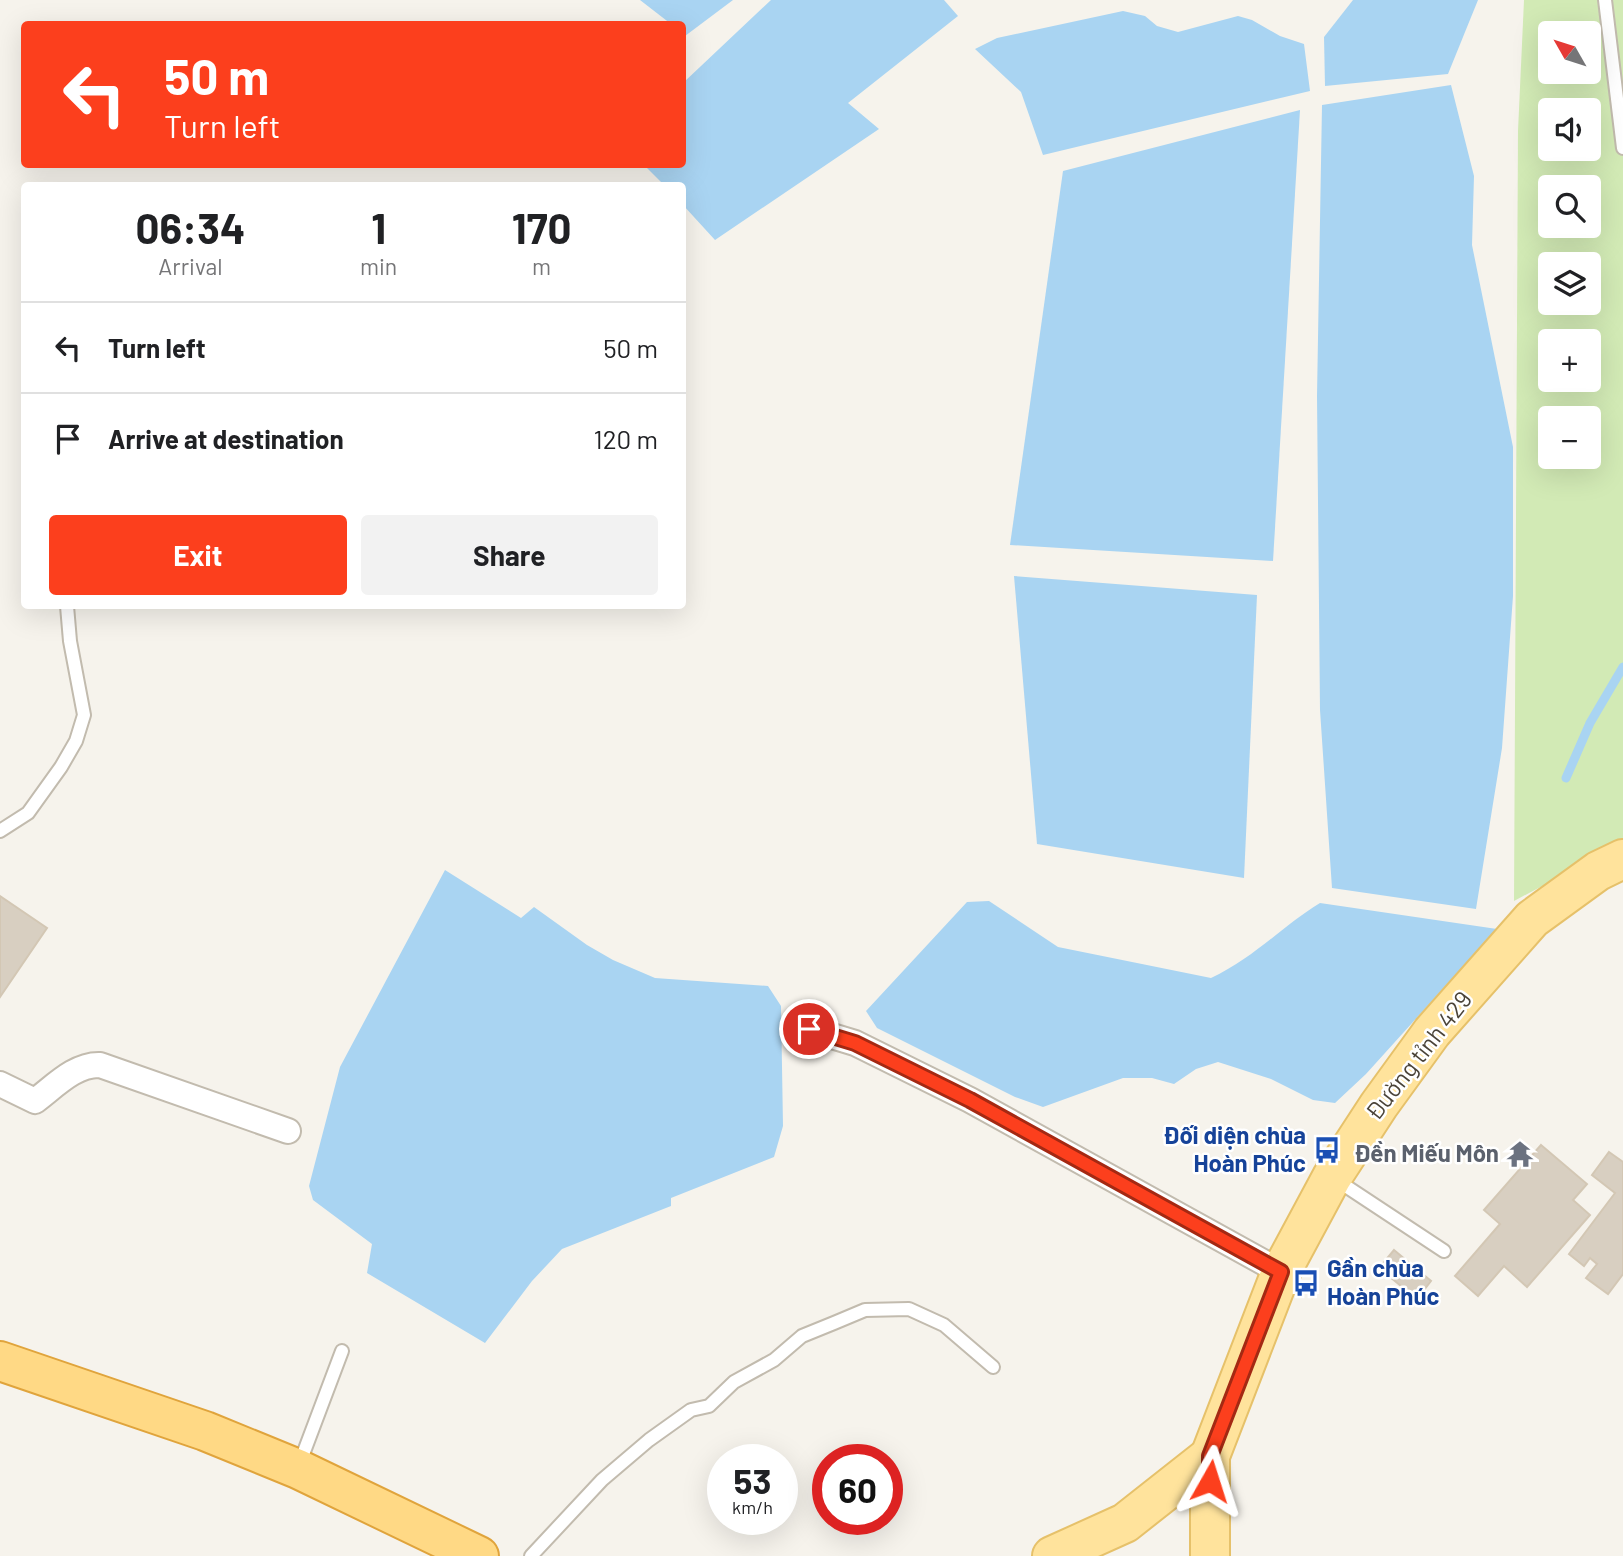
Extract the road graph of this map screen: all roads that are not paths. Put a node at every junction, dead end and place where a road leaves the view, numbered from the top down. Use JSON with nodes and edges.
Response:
{"nodes":[{"id":1,"x":1605,"y":0,"type":"edge"},
{"id":2,"x":1623,"y":148,"type":"edge"},
{"id":3,"x":67,"y":609,"type":"edge"},
{"id":4,"x":0,"y":831,"type":"edge"},
{"id":5,"x":1623,"y":859,"type":"edge"},
{"id":6,"x":809,"y":1029,"type":"dead end"},
{"id":7,"x":0,"y":1084,"type":"edge"},
{"id":8,"x":289,"y":1130,"type":"dead end"},
{"id":9,"x":1332,"y":1177,"type":"junction"},
{"id":10,"x":1444,"y":1251,"type":"dead end"},
{"id":11,"x":1281,"y":1272,"type":"junction"},
{"id":12,"x":342,"y":1351,"type":"dead end"},
{"id":13,"x":0,"y":1362,"type":"edge"},
{"id":14,"x":993,"y":1367,"type":"dead end"},
{"id":15,"x":1210,"y":1456,"type":"junction"},
{"id":16,"x":298,"y":1469,"type":"junction"},
{"id":17,"x":479,"y":1556,"type":"edge"},
{"id":18,"x":531,"y":1556,"type":"edge"},
{"id":19,"x":1052,"y":1556,"type":"edge"},
{"id":20,"x":1210,"y":1556,"type":"edge"}],
"edges":[{"from":1,"to":2,"type":"lane"},
{"from":3,"to":4,"type":"lane"},
{"from":5,"to":9,"type":"main road","name":"Đường tỉnh 429"},
{"from":6,"to":11,"type":"street"},
{"from":7,"to":8,"type":"street"},
{"from":9,"to":10,"type":"lane"},
{"from":9,"to":11,"type":"main road","name":"Đường tỉnh 429"},
{"from":11,"to":15,"type":"main road","name":"Đường tỉnh 429"},
{"from":12,"to":16,"type":"lane"},
{"from":13,"to":16,"type":"highway"},
{"from":14,"to":18,"type":"lane"},
{"from":15,"to":19,"type":"main road"},
{"from":15,"to":20,"type":"main road","name":"Đường tỉnh 429"},
{"from":16,"to":17,"type":"highway"}]}
